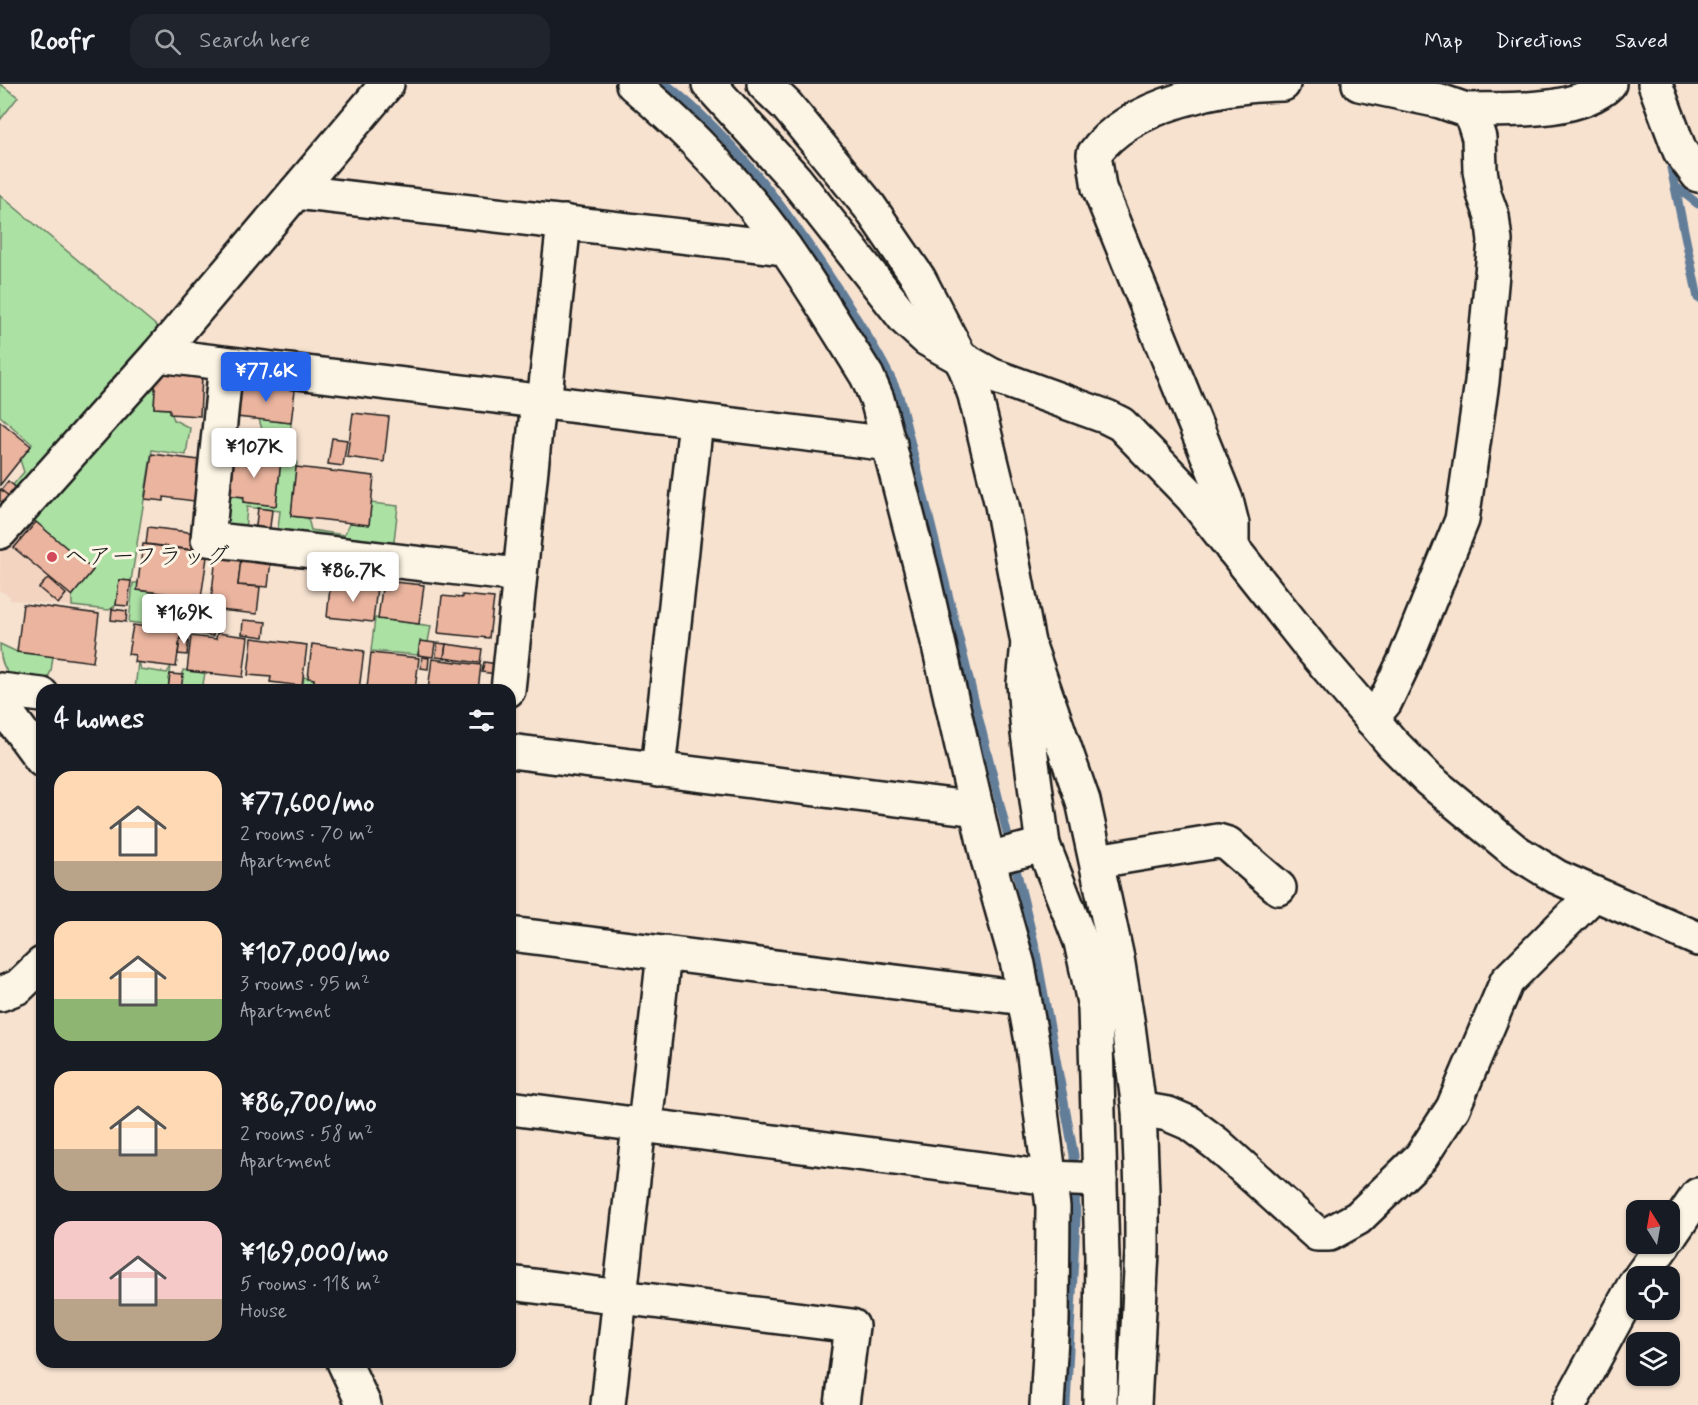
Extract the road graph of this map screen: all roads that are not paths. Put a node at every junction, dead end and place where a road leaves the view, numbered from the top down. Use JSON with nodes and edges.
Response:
{"nodes":[{"id":1,"x":387,"y":84,"type":"edge"},
{"id":2,"x":633,"y":84,"type":"edge"},
{"id":3,"x":709,"y":84,"type":"edge"},
{"id":4,"x":764,"y":84,"type":"edge"},
{"id":5,"x":1283,"y":84,"type":"edge"},
{"id":6,"x":1359,"y":84,"type":"edge"},
{"id":7,"x":1609,"y":84,"type":"edge"},
{"id":8,"x":1655,"y":84,"type":"edge"},
{"id":9,"x":1179,"y":92,"type":"edge"},
{"id":10,"x":1466,"y":110,"type":"junction"},
{"id":11,"x":772,"y":171,"type":"dead end"},
{"id":12,"x":1698,"y":175,"type":"edge"},
{"id":13,"x":296,"y":192,"type":"junction"},
{"id":14,"x":743,"y":196,"type":"junction"},
{"id":15,"x":564,"y":222,"type":"junction"},
{"id":16,"x":785,"y":248,"type":"junction"},
{"id":17,"x":158,"y":355,"type":"junction"},
{"id":18,"x":961,"y":359,"type":"junction"},
{"id":19,"x":226,"y":364,"type":"junction"},
{"id":20,"x":541,"y":403,"type":"junction"},
{"id":21,"x":696,"y":421,"type":"junction"},
{"id":22,"x":890,"y":444,"type":"junction"},
{"id":23,"x":0,"y":532,"type":"edge"},
{"id":24,"x":1232,"y":548,"type":"junction"},
{"id":25,"x":519,"y":575,"type":"junction"},
{"id":26,"x":1028,"y":644,"type":"junction"},
{"id":27,"x":508,"y":684,"type":"edge"},
{"id":28,"x":0,"y":690,"type":"edge"},
{"id":29,"x":36,"y":694,"type":"edge"},
{"id":30,"x":0,"y":703,"type":"edge"},
{"id":31,"x":1371,"y":719,"type":"junction"},
{"id":32,"x":36,"y":752,"type":"edge"},
{"id":33,"x":516,"y":752,"type":"edge"},
{"id":34,"x":658,"y":770,"type":"junction"},
{"id":35,"x":977,"y":809,"type":"junction"},
{"id":36,"x":1043,"y":845,"type":"junction"},
{"id":37,"x":988,"y":859,"type":"junction"},
{"id":38,"x":1096,"y":861,"type":"junction"},
{"id":39,"x":1279,"y":888,"type":"dead end"},
{"id":40,"x":1594,"y":894,"type":"junction"},
{"id":41,"x":516,"y":935,"type":"edge"},
{"id":42,"x":1698,"y":939,"type":"edge"},
{"id":43,"x":664,"y":953,"type":"junction"},
{"id":44,"x":36,"y":970,"type":"edge"},
{"id":45,"x":1104,"y":973,"type":"junction"},
{"id":46,"x":0,"y":994,"type":"edge"},
{"id":47,"x":1024,"y":998,"type":"junction"},
{"id":48,"x":516,"y":1109,"type":"edge"},
{"id":49,"x":1139,"y":1109,"type":"junction"},
{"id":50,"x":642,"y":1125,"type":"junction"},
{"id":51,"x":1050,"y":1178,"type":"junction"},
{"id":52,"x":1100,"y":1180,"type":"junction"},
{"id":53,"x":1698,"y":1195,"type":"edge"},
{"id":54,"x":1680,"y":1221,"type":"edge"},
{"id":55,"x":516,"y":1284,"type":"edge"},
{"id":56,"x":620,"y":1296,"type":"junction"},
{"id":57,"x":1626,"y":1300,"type":"edge"},
{"id":58,"x":347,"y":1368,"type":"edge"},
{"id":59,"x":364,"y":1405,"type":"edge"},
{"id":60,"x":608,"y":1405,"type":"edge"},
{"id":61,"x":842,"y":1405,"type":"edge"},
{"id":62,"x":1047,"y":1405,"type":"edge"},
{"id":63,"x":1101,"y":1405,"type":"edge"},
{"id":64,"x":1134,"y":1405,"type":"edge"},
{"id":65,"x":1569,"y":1405,"type":"edge"}],
"edges":[{"from":1,"to":13,"type":"street"},
{"from":2,"to":14,"type":"street"},
{"from":3,"to":18,"type":"street"},
{"from":4,"to":18,"type":"street"},
{"from":5,"to":9,"type":"street"},
{"from":6,"to":10,"type":"street"},
{"from":7,"to":10,"type":"street"},
{"from":8,"to":12,"type":"street"},
{"from":9,"to":24,"type":"street"},
{"from":10,"to":31,"type":"street"},
{"from":11,"to":14,"type":"street"},
{"from":13,"to":15,"type":"street"},
{"from":13,"to":17,"type":"street"},
{"from":14,"to":16,"type":"street"},
{"from":15,"to":16,"type":"street"},
{"from":15,"to":20,"type":"street"},
{"from":16,"to":22,"type":"street"},
{"from":17,"to":19,"type":"street"},
{"from":17,"to":23,"type":"street"},
{"from":18,"to":24,"type":"street"},
{"from":18,"to":26,"type":"street"},
{"from":19,"to":20,"type":"street"},
{"from":19,"to":25,"type":"street"},
{"from":20,"to":21,"type":"street"},
{"from":20,"to":25,"type":"street"},
{"from":21,"to":22,"type":"street"},
{"from":21,"to":34,"type":"street"},
{"from":22,"to":35,"type":"street"},
{"from":24,"to":31,"type":"street"},
{"from":25,"to":27,"type":"street"},
{"from":26,"to":36,"type":"street"},
{"from":26,"to":38,"type":"street"},
{"from":28,"to":29,"type":"street"},
{"from":30,"to":32,"type":"street"},
{"from":31,"to":40,"type":"street"},
{"from":33,"to":34,"type":"street"},
{"from":34,"to":35,"type":"street"},
{"from":35,"to":37,"type":"street"},
{"from":36,"to":37,"type":"street"},
{"from":36,"to":45,"type":"street"},
{"from":37,"to":47,"type":"street"},
{"from":38,"to":39,"type":"street"},
{"from":38,"to":45,"type":"street"},
{"from":40,"to":42,"type":"street"},
{"from":40,"to":49,"type":"street"},
{"from":41,"to":43,"type":"street"},
{"from":43,"to":47,"type":"street"},
{"from":43,"to":50,"type":"street"},
{"from":44,"to":46,"type":"street"},
{"from":45,"to":49,"type":"street"},
{"from":45,"to":52,"type":"street"},
{"from":47,"to":51,"type":"street"},
{"from":48,"to":50,"type":"street"},
{"from":49,"to":64,"type":"street"},
{"from":50,"to":51,"type":"street"},
{"from":50,"to":56,"type":"street"},
{"from":51,"to":52,"type":"street"},
{"from":51,"to":62,"type":"street"},
{"from":52,"to":63,"type":"street"},
{"from":53,"to":54,"type":"street"},
{"from":55,"to":56,"type":"street"},
{"from":56,"to":60,"type":"street"},
{"from":56,"to":61,"type":"street"},
{"from":57,"to":65,"type":"street"},
{"from":58,"to":59,"type":"street"}]}
